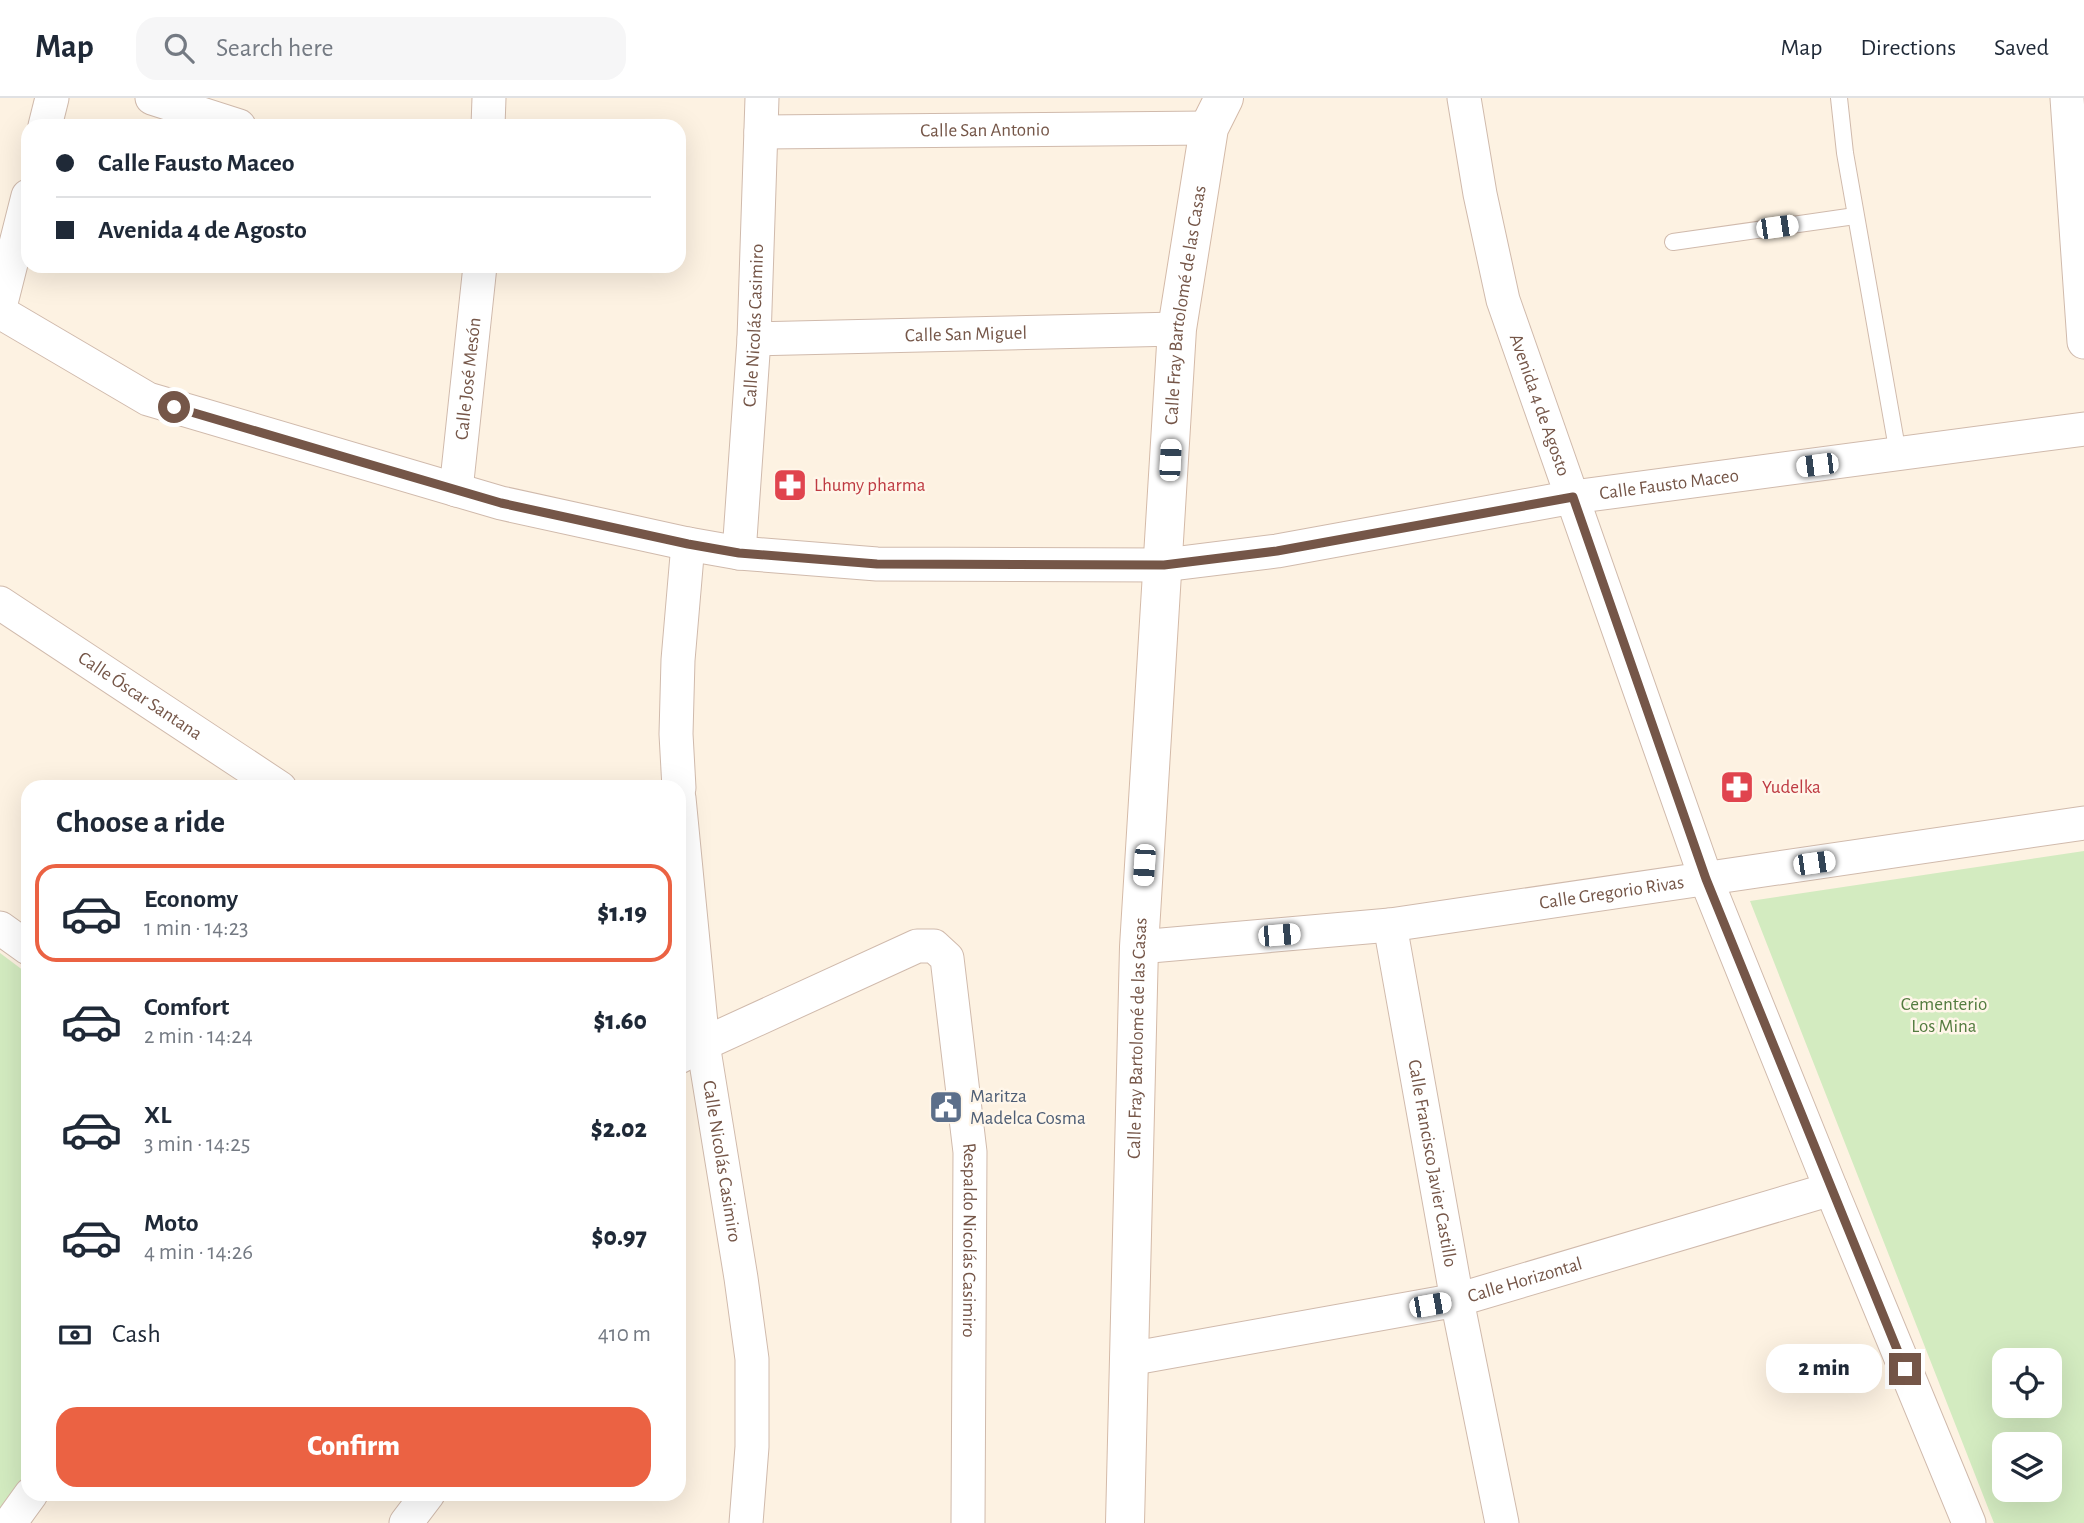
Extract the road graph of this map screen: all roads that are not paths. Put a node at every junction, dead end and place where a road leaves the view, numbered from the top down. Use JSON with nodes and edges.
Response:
{"nodes":[{"id":1,"x":52,"y":98,"type":"edge"},
{"id":2,"x":152,"y":98,"type":"edge"},
{"id":3,"x":489,"y":98,"type":"edge"},
{"id":4,"x":762,"y":98,"type":"edge"},
{"id":5,"x":1464,"y":98,"type":"edge"},
{"id":6,"x":1839,"y":98,"type":"edge"},
{"id":7,"x":2067,"y":98,"type":"edge"},
{"id":8,"x":1217,"y":113,"type":"edge"},
{"id":9,"x":48,"y":119,"type":"edge"},
{"id":10,"x":217,"y":119,"type":"edge"},
{"id":11,"x":488,"y":119,"type":"edge"},
{"id":12,"x":761,"y":131,"type":"junction"},
{"id":13,"x":1855,"y":216,"type":"junction"},
{"id":14,"x":21,"y":224,"type":"edge"},
{"id":15,"x":1673,"y":242,"type":"dead end"},
{"id":16,"x":2082,"y":260,"type":"edge"},
{"id":17,"x":479,"y":273,"type":"edge"},
{"id":18,"x":0,"y":310,"type":"edge"},
{"id":19,"x":1177,"y":329,"type":"junction"},
{"id":20,"x":754,"y":339,"type":"junction"},
{"id":21,"x":2084,"y":342,"type":"edge"},
{"id":22,"x":2084,"y":429,"type":"edge"},
{"id":23,"x":1898,"y":454,"type":"junction"},
{"id":24,"x":456,"y":490,"type":"junction"},
{"id":25,"x":1573,"y":497,"type":"junction"},
{"id":26,"x":688,"y":544,"type":"junction"},
{"id":27,"x":739,"y":553,"type":"junction"},
{"id":28,"x":1164,"y":565,"type":"junction"},
{"id":29,"x":0,"y":603,"type":"edge"},
{"id":30,"x":268,"y":780,"type":"edge"},
{"id":31,"x":678,"y":780,"type":"edge"},
{"id":32,"x":2084,"y":823,"type":"edge"},
{"id":33,"x":1706,"y":879,"type":"junction"},
{"id":34,"x":1390,"y":925,"type":"junction"},
{"id":35,"x":0,"y":928,"type":"edge"},
{"id":36,"x":21,"y":943,"type":"edge"},
{"id":37,"x":1139,"y":947,"type":"junction"},
{"id":38,"x":686,"y":955,"type":"edge"},
{"id":39,"x":691,"y":1051,"type":"edge"},
{"id":40,"x":1831,"y":1189,"type":"junction"},
{"id":41,"x":1457,"y":1300,"type":"junction"},
{"id":42,"x":1129,"y":1359,"type":"junction"},
{"id":43,"x":27,"y":1501,"type":"edge"},
{"id":44,"x":423,"y":1501,"type":"edge"},
{"id":45,"x":10,"y":1523,"type":"edge"},
{"id":46,"x":406,"y":1523,"type":"edge"},
{"id":47,"x":746,"y":1523,"type":"edge"},
{"id":48,"x":968,"y":1523,"type":"edge"},
{"id":49,"x":1125,"y":1523,"type":"edge"},
{"id":50,"x":1502,"y":1523,"type":"edge"},
{"id":51,"x":1969,"y":1523,"type":"edge"}],
"edges":[{"from":1,"to":9,"type":"street"},
{"from":2,"to":10,"type":"street"},
{"from":3,"to":11,"type":"street"},
{"from":4,"to":12,"type":"street","name":"Calle Nicolás Casimiro"},
{"from":5,"to":25,"type":"street","name":"Avenida 4 de Agosto"},
{"from":6,"to":13,"type":"lane"},
{"from":7,"to":16,"type":"street"},
{"from":8,"to":12,"type":"street","name":"Calle San Antonio"},
{"from":8,"to":19,"type":"main road","name":"Calle Fray Bartolomé de las Casas"},
{"from":12,"to":20,"type":"street","name":"Calle Nicolás Casimiro"},
{"from":13,"to":15,"type":"lane"},
{"from":13,"to":23,"type":"lane"},
{"from":14,"to":18,"type":"street"},
{"from":16,"to":21,"type":"street"},
{"from":17,"to":24,"type":"street","name":"Calle José Mesón"},
{"from":18,"to":24,"type":"street","name":"Calle Fausto Maceo"},
{"from":19,"to":20,"type":"street","name":"Calle San Miguel"},
{"from":19,"to":28,"type":"main road","name":"Calle Fray Bartolomé de las Casas"},
{"from":20,"to":27,"type":"street","name":"Calle Nicolás Casimiro"},
{"from":22,"to":23,"type":"street","name":"Calle Fausto Maceo"},
{"from":23,"to":25,"type":"street","name":"Calle Fausto Maceo"},
{"from":24,"to":26,"type":"street","name":"Calle Fausto Maceo"},
{"from":25,"to":28,"type":"street","name":"Calle Fausto Maceo"},
{"from":25,"to":33,"type":"street","name":"Avenida 4 de Agosto"},
{"from":26,"to":27,"type":"street","name":"Calle Fausto Maceo"},
{"from":26,"to":31,"type":"street"},
{"from":27,"to":28,"type":"street","name":"Calle Fausto Maceo"},
{"from":28,"to":37,"type":"main road","name":"Calle Fray Bartolomé de las Casas"},
{"from":29,"to":30,"type":"street","name":"Calle Óscar Santana"},
{"from":32,"to":33,"type":"street","name":"Calle Gregorio Rivas"},
{"from":33,"to":34,"type":"street","name":"Calle Gregorio Rivas"},
{"from":33,"to":40,"type":"street","name":"Avenida 4 de Agosto"},
{"from":34,"to":37,"type":"street","name":"Calle Gregorio Rivas"},
{"from":34,"to":41,"type":"street","name":"Calle Francisco Javier Castillo"},
{"from":35,"to":36,"type":"street"},
{"from":37,"to":42,"type":"main road","name":"Calle Fray Bartolomé de las Casas"},
{"from":38,"to":39,"type":"street","name":"Calle Nicolás Casimiro"},
{"from":39,"to":47,"type":"street","name":"Calle Nicolás Casimiro"},
{"from":39,"to":48,"type":"street","name":"Respaldo Nicolás Casimiro"},
{"from":40,"to":41,"type":"street","name":"Calle Horizontal"},
{"from":40,"to":51,"type":"street","name":"Avenida 4 de Agosto"},
{"from":41,"to":42,"type":"street","name":"Calle Horizontal"},
{"from":41,"to":50,"type":"street","name":"Calle Francisco Javier Castillo"},
{"from":42,"to":49,"type":"main road","name":"Calle Fray Bartolomé de las Casas"},
{"from":43,"to":45,"type":"street"},
{"from":44,"to":46,"type":"street"}]}
